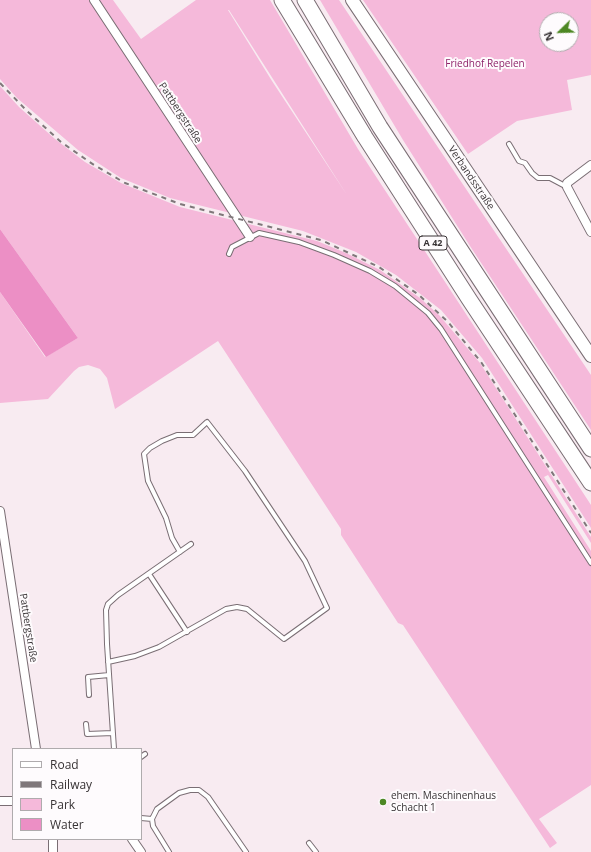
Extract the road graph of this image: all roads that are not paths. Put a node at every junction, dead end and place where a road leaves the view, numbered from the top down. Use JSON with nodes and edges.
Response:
{"nodes":[{"id":1,"x":94,"y":0,"type":"edge"},
{"id":2,"x":282,"y":0,"type":"edge"},
{"id":3,"x":305,"y":0,"type":"edge"},
{"id":4,"x":352,"y":0,"type":"edge"},
{"id":5,"x":509,"y":144,"type":"dead end"},
{"id":6,"x":591,"y":165,"type":"edge"},
{"id":7,"x":566,"y":187,"type":"junction"},
{"id":8,"x":591,"y":232,"type":"edge"},
{"id":9,"x":250,"y":237,"type":"junction"},
{"id":10,"x":229,"y":254,"type":"dead end"},
{"id":11,"x":591,"y":356,"type":"edge"},
{"id":12,"x":591,"y":449,"type":"edge"},
{"id":13,"x":591,"y":483,"type":"edge"},
{"id":14,"x":0,"y":511,"type":"edge"},
{"id":15,"x":191,"y":544,"type":"dead end"},
{"id":16,"x":180,"y":552,"type":"junction"},
{"id":17,"x":591,"y":563,"type":"edge"},
{"id":18,"x":149,"y":574,"type":"junction"},
{"id":19,"x":187,"y":632,"type":"junction"},
{"id":20,"x":108,"y":662,"type":"junction"},
{"id":21,"x":109,"y":675,"type":"junction"},
{"id":22,"x":89,"y":695,"type":"dead end"},
{"id":23,"x":86,"y":724,"type":"dead end"},
{"id":24,"x":113,"y":734,"type":"junction"},
{"id":25,"x":36,"y":748,"type":"edge"},
{"id":26,"x":114,"y":748,"type":"edge"},
{"id":27,"x":0,"y":800,"type":"edge"},
{"id":28,"x":12,"y":801,"type":"edge"},
{"id":29,"x":142,"y":818,"type":"edge"},
{"id":30,"x":152,"y":819,"type":"junction"},
{"id":31,"x":54,"y":840,"type":"edge"},
{"id":32,"x":133,"y":840,"type":"edge"},
{"id":33,"x":310,"y":843,"type":"dead end"},
{"id":34,"x":53,"y":852,"type":"edge"},
{"id":35,"x":141,"y":852,"type":"edge"},
{"id":36,"x":169,"y":852,"type":"edge"},
{"id":37,"x":246,"y":852,"type":"edge"},
{"id":38,"x":316,"y":852,"type":"edge"}],
"edges":[{"from":1,"to":9,"type":"street","name":"Pattbergstraße"},
{"from":2,"to":13,"type":"highway","number":"A 42"},
{"from":3,"to":12,"type":"highway","number":"A 42"},
{"from":4,"to":11,"type":"main road","name":"Verbandsstraße"},
{"from":5,"to":7,"type":"lane"},
{"from":6,"to":7,"type":"street"},
{"from":7,"to":8,"type":"street"},
{"from":9,"to":10,"type":"lane"},
{"from":9,"to":17,"type":"lane"},
{"from":14,"to":25,"type":"street","name":"Pattbergstraße"},
{"from":15,"to":16,"type":"lane"},
{"from":16,"to":18,"type":"lane"},
{"from":16,"to":19,"type":"lane"},
{"from":18,"to":19,"type":"lane"},
{"from":18,"to":20,"type":"lane"},
{"from":19,"to":20,"type":"lane"},
{"from":20,"to":21,"type":"lane"},
{"from":21,"to":22,"type":"lane"},
{"from":21,"to":24,"type":"lane"},
{"from":23,"to":24,"type":"lane"},
{"from":24,"to":26,"type":"lane"},
{"from":27,"to":28,"type":"street"},
{"from":29,"to":30,"type":"lane"},
{"from":30,"to":36,"type":"lane"},
{"from":30,"to":37,"type":"lane"},
{"from":31,"to":34,"type":"street"},
{"from":32,"to":35,"type":"street"},
{"from":33,"to":38,"type":"lane"}]}
